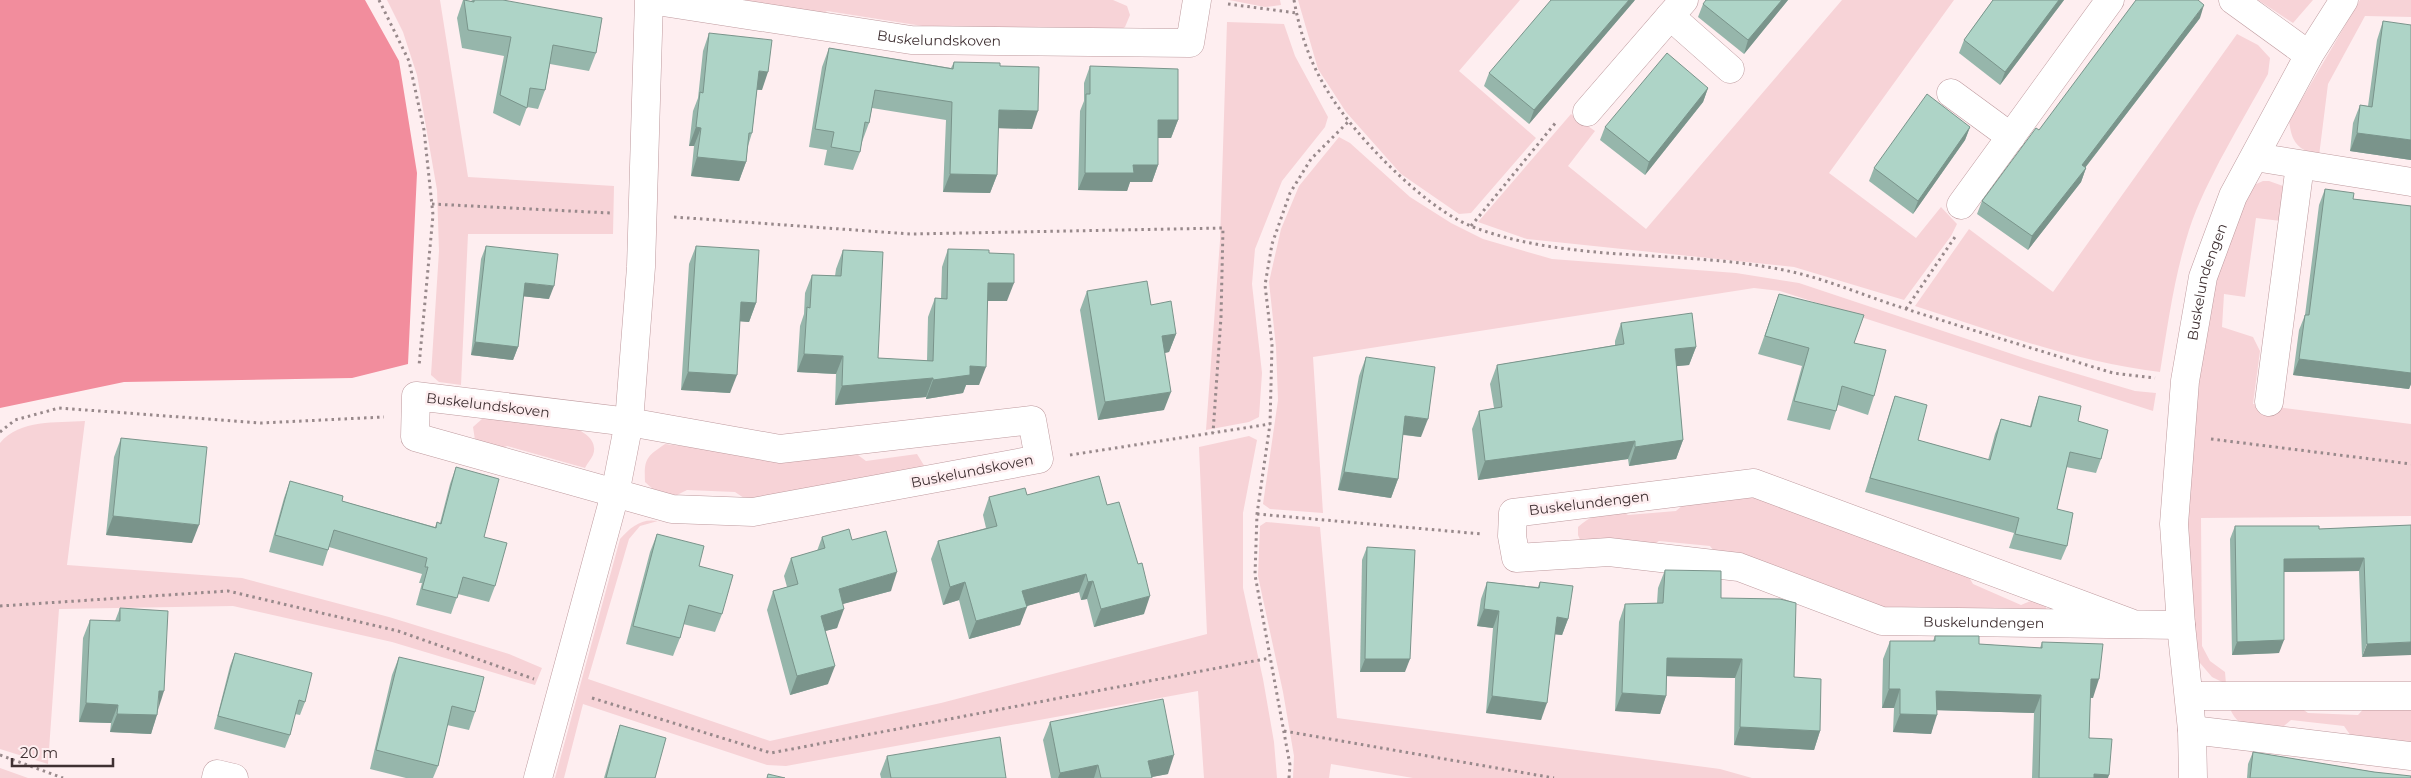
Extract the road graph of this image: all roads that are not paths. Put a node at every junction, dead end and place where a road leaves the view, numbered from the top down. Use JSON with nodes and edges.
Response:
{"nodes":[{"id":1,"x":649,"y":0,"type":"edge"},
{"id":2,"x":2110,"y":0,"type":"edge"},
{"id":3,"x":2233,"y":0,"type":"edge"},
{"id":4,"x":2344,"y":0,"type":"edge"},
{"id":5,"x":1209,"y":1,"type":"edge"},
{"id":6,"x":1677,"y":8,"type":"edge"},
{"id":7,"x":2309,"y":55,"type":"junction"},
{"id":8,"x":1730,"y":70,"type":"dead end"},
{"id":9,"x":1951,"y":93,"type":"dead end"},
{"id":10,"x":1587,"y":112,"type":"road end"},
{"id":11,"x":2011,"y":137,"type":"junction"},
{"id":12,"x":2255,"y":157,"type":"junction"},
{"id":13,"x":2300,"y":165,"type":"junction"},
{"id":14,"x":2411,"y":182,"type":"edge"},
{"id":15,"x":1961,"y":205,"type":"road end"},
{"id":16,"x":2269,"y":402,"type":"dead end"},
{"id":17,"x":629,"y":422,"type":"junction"},
{"id":18,"x":615,"y":494,"type":"junction"},
{"id":19,"x":2130,"y":623,"type":"junction"},
{"id":20,"x":2181,"y":625,"type":"junction"},
{"id":21,"x":2189,"y":696,"type":"junction"},
{"id":22,"x":2411,"y":696,"type":"edge"},
{"id":23,"x":2192,"y":730,"type":"junction"},
{"id":24,"x":2411,"y":756,"type":"edge"},
{"id":25,"x":216,"y":778,"type":"edge"},
{"id":26,"x":234,"y":778,"type":"edge"},
{"id":27,"x":538,"y":778,"type":"edge"},
{"id":28,"x":2193,"y":778,"type":"edge"}],
"edges":[{"from":1,"to":5,"type":"street","name":"Buskelundskoven"},
{"from":1,"to":17,"type":"street","name":"Buskelundskoven"},
{"from":2,"to":11,"type":"street"},
{"from":3,"to":7,"type":"street"},
{"from":4,"to":7,"type":"street","name":"Buskelundengen"},
{"from":6,"to":8,"type":"street"},
{"from":6,"to":10,"type":"street"},
{"from":7,"to":12,"type":"street","name":"Buskelundengen"},
{"from":9,"to":11,"type":"street"},
{"from":11,"to":15,"type":"street"},
{"from":12,"to":13,"type":"street"},
{"from":12,"to":20,"type":"street","name":"Buskelundengen"},
{"from":13,"to":14,"type":"street"},
{"from":13,"to":16,"type":"street"},
{"from":17,"to":18,"type":"street","name":"Buskelundskoven"},
{"from":17,"to":18,"type":"street","name":"Buskelundskoven"},
{"from":17,"to":18,"type":"street","name":"Buskelundskoven"},
{"from":18,"to":27,"type":"street","name":"Buskelundskoven"},
{"from":19,"to":19,"type":"street","name":"Buskelundengen"},
{"from":19,"to":20,"type":"street","name":"Buskelundengen"},
{"from":20,"to":21,"type":"street","name":"Buskelundengen"},
{"from":21,"to":22,"type":"street"},
{"from":21,"to":23,"type":"street","name":"Buskelundengen"},
{"from":23,"to":24,"type":"street"},
{"from":23,"to":28,"type":"street","name":"Buskelundengen"},
{"from":25,"to":26,"type":"street"}]}
